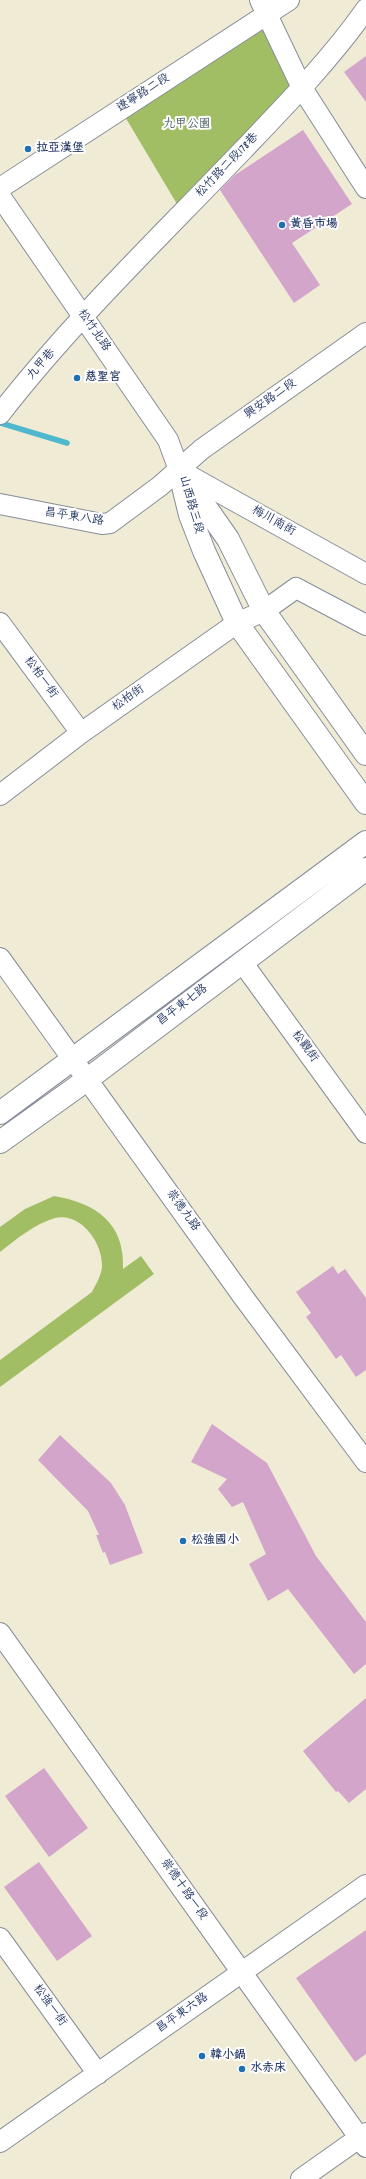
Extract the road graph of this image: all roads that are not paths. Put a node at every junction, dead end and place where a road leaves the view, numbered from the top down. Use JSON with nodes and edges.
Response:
{"nodes":[{"id":1,"x":288,"y":0,"type":"edge"},
{"id":2,"x":263,"y":7,"type":"edge"},
{"id":3,"x":366,"y":9,"type":"edge"},
{"id":4,"x":302,"y":88,"type":"junction"},
{"id":5,"x":0,"y":188,"type":"edge"},
{"id":6,"x":366,"y":188,"type":"edge"},
{"id":7,"x":0,"y":196,"type":"edge"},
{"id":8,"x":83,"y":317,"type":"junction"},
{"id":9,"x":366,"y":333,"type":"edge"},
{"id":10,"x":0,"y":414,"type":"edge"},
{"id":11,"x":179,"y":470,"type":"junction"},
{"id":12,"x":0,"y":504,"type":"edge"},
{"id":13,"x":366,"y":574,"type":"edge"},
{"id":14,"x":264,"y":611,"type":"junction"},
{"id":15,"x":0,"y":623,"type":"edge"},
{"id":16,"x":237,"y":623,"type":"junction"},
{"id":17,"x":366,"y":626,"type":"edge"},
{"id":18,"x":81,"y":733,"type":"junction"},
{"id":19,"x":366,"y":754,"type":"edge"},
{"id":20,"x":0,"y":795,"type":"edge"},
{"id":21,"x":366,"y":803,"type":"edge"},
{"id":22,"x":366,"y":842,"type":"edge"},
{"id":23,"x":366,"y":869,"type":"edge"},
{"id":24,"x":0,"y":958,"type":"edge"},
{"id":25,"x":242,"y":962,"type":"junction"},
{"id":26,"x":74,"y":1059,"type":"junction"},
{"id":27,"x":88,"y":1079,"type":"junction"},
{"id":28,"x":0,"y":1113,"type":"edge"},
{"id":29,"x":366,"y":1133,"type":"edge"},
{"id":30,"x":0,"y":1142,"type":"edge"},
{"id":31,"x":363,"y":1451,"type":"edge"},
{"id":32,"x":0,"y":1633,"type":"edge"},
{"id":33,"x":366,"y":1885,"type":"edge"},
{"id":34,"x":0,"y":1938,"type":"edge"},
{"id":35,"x":242,"y":1973,"type":"junction"},
{"id":36,"x":98,"y":2074,"type":"junction"},
{"id":37,"x":364,"y":2139,"type":"edge"},
{"id":38,"x":0,"y":2142,"type":"edge"},
{"id":39,"x":300,"y":2179,"type":"edge"}],
"edges":[{"from":1,"to":2,"type":"street","name":"遼寧路二段"},
{"from":2,"to":4,"type":"street"},
{"from":2,"to":5,"type":"street","name":"遼寧路二段"},
{"from":3,"to":4,"type":"street","name":"松竹路二段178巷"},
{"from":4,"to":6,"type":"street"},
{"from":4,"to":8,"type":"street","name":"松竹路二段178巷"},
{"from":7,"to":8,"type":"street","name":"松竹北路"},
{"from":8,"to":10,"type":"street","name":"九甲巷"},
{"from":8,"to":11,"type":"street","name":"松竹北路"},
{"from":9,"to":11,"type":"street","name":"興安路二段"},
{"from":11,"to":12,"type":"street","name":"昌平東八路"},
{"from":11,"to":13,"type":"street","name":"梅川南街"},
{"from":11,"to":14,"type":"street","name":"山西路三段"},
{"from":11,"to":16,"type":"street","name":"山西路三段"},
{"from":14,"to":16,"type":"street","name":"松柏街"},
{"from":14,"to":17,"type":"street"},
{"from":14,"to":19,"type":"street","name":"山西路三段"},
{"from":15,"to":18,"type":"street","name":"松柏一街"},
{"from":16,"to":18,"type":"street","name":"松柏街"},
{"from":16,"to":21,"type":"street","name":"山西路三段"},
{"from":18,"to":20,"type":"street","name":"松柏街"},
{"from":22,"to":26,"type":"street","name":"昌平東七路"},
{"from":23,"to":25,"type":"street","name":"昌平東七路"},
{"from":24,"to":26,"type":"street","name":"崇德九路"},
{"from":25,"to":27,"type":"street","name":"昌平東七路"},
{"from":25,"to":29,"type":"street","name":"松觀街"},
{"from":26,"to":27,"type":"street","name":"崇德九路"},
{"from":26,"to":28,"type":"street","name":"昌平東七路"},
{"from":27,"to":30,"type":"street","name":"昌平東七路"},
{"from":27,"to":31,"type":"street","name":"崇德九路"},
{"from":32,"to":35,"type":"street","name":"崇德十路一段"},
{"from":33,"to":35,"type":"street","name":"昌平東六路"},
{"from":34,"to":36,"type":"street","name":"松強一街"},
{"from":35,"to":36,"type":"street","name":"昌平東六路"},
{"from":35,"to":37,"type":"street","name":"崇德十路一段"},
{"from":36,"to":38,"type":"street","name":"昌平東六路"},
{"from":37,"to":39,"type":"street"}]}
